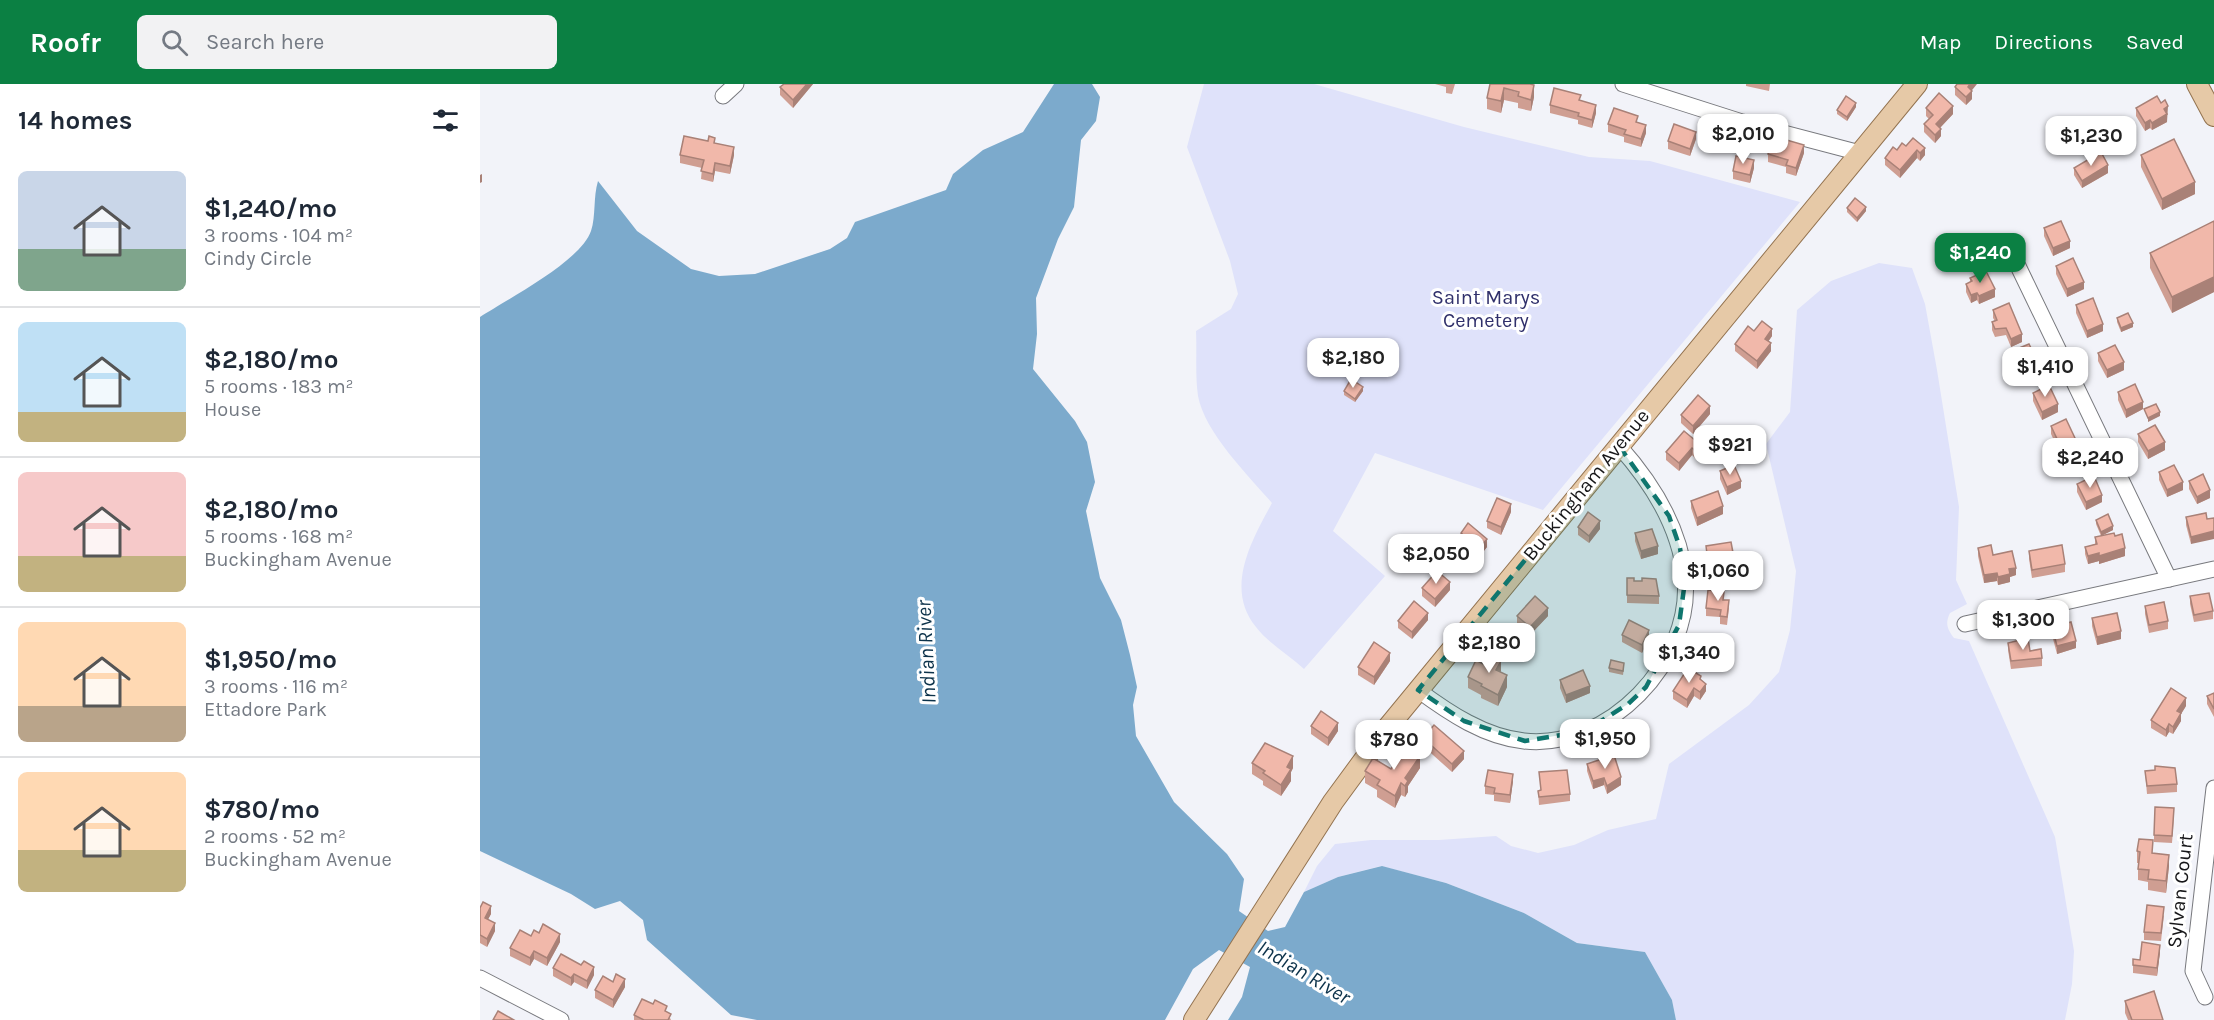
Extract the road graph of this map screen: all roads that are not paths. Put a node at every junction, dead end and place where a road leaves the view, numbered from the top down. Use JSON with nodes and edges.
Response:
{"nodes":[{"id":1,"x":736,"y":84,"type":"edge"},
{"id":2,"x":1623,"y":84,"type":"edge"},
{"id":3,"x":1917,"y":84,"type":"edge"},
{"id":4,"x":2198,"y":84,"type":"edge"},
{"id":5,"x":723,"y":96,"type":"dead end"},
{"id":6,"x":2212,"y":109,"type":"edge"},
{"id":7,"x":1860,"y":153,"type":"junction"},
{"id":8,"x":2018,"y":266,"type":"dead end"},
{"id":9,"x":1619,"y":446,"type":"junction"},
{"id":10,"x":2214,"y":569,"type":"edge"},
{"id":11,"x":2169,"y":579,"type":"junction"},
{"id":12,"x":1965,"y":624,"type":"dead end"},
{"id":13,"x":1418,"y":690,"type":"junction"},
{"id":14,"x":2214,"y":788,"type":"edge"},
{"id":15,"x":480,"y":978,"type":"edge"},
{"id":16,"x":2205,"y":997,"type":"dead end"},
{"id":17,"x":561,"y":1020,"type":"edge"},
{"id":18,"x":1194,"y":1020,"type":"edge"}],
"edges":[{"from":1,"to":5,"type":"street"},
{"from":2,"to":7,"type":"street"},
{"from":3,"to":7,"type":"main road","name":"Buckingham Avenue"},
{"from":4,"to":6,"type":"main road"},
{"from":7,"to":9,"type":"main road","name":"Buckingham Avenue"},
{"from":8,"to":11,"type":"street"},
{"from":9,"to":13,"type":"main road","name":"Buckingham Avenue"},
{"from":9,"to":13,"type":"street"},
{"from":10,"to":11,"type":"street"},
{"from":11,"to":12,"type":"street"},
{"from":13,"to":18,"type":"main road","name":"Buckingham Avenue"},
{"from":14,"to":16,"type":"street","name":"Sylvan Court"},
{"from":15,"to":17,"type":"street"}]}
